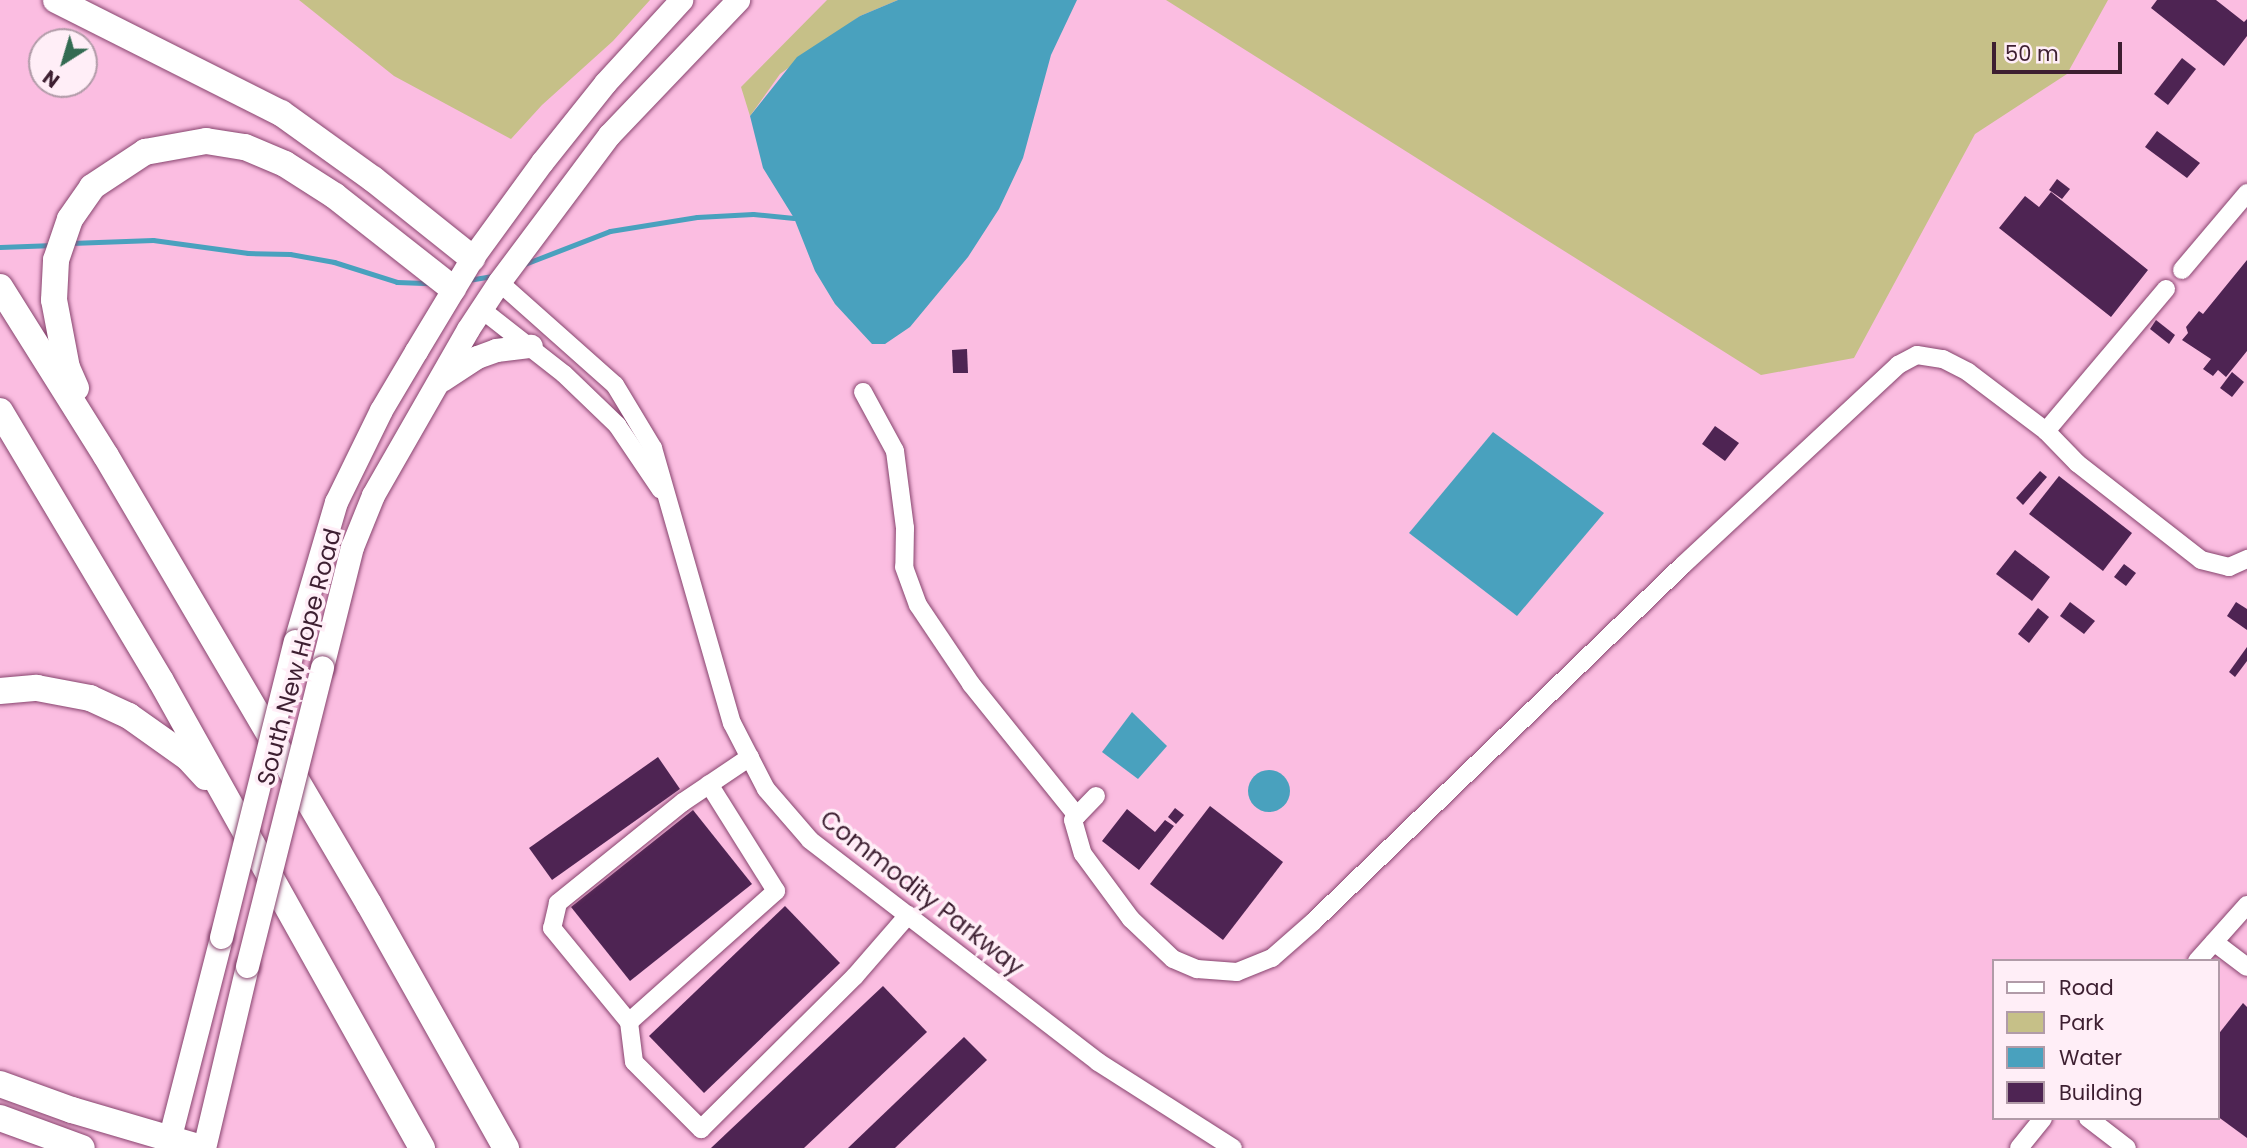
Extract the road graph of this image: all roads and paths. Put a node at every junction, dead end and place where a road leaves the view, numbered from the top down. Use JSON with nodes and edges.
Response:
{"nodes":[{"id":1,"x":56,"y":0,"type":"edge"},
{"id":2,"x":681,"y":0,"type":"edge"},
{"id":3,"x":738,"y":0,"type":"edge"},
{"id":4,"x":2247,"y":193,"type":"edge"},
{"id":5,"x":472,"y":258,"type":"junction"},
{"id":6,"x":2182,"y":270,"type":"dead end"},
{"id":7,"x":499,"y":282,"type":"junction"},
{"id":8,"x":0,"y":287,"type":"edge"},
{"id":9,"x":453,"y":289,"type":"junction"},
{"id":10,"x":2166,"y":289,"type":"dead end"},
{"id":11,"x":481,"y":309,"type":"junction"},
{"id":12,"x":531,"y":346,"type":"junction"},
{"id":13,"x":437,"y":384,"type":"junction"},
{"id":14,"x":863,"y":392,"type":"dead end"},
{"id":15,"x":0,"y":411,"type":"edge"},
{"id":16,"x":2046,"y":431,"type":"junction"},
{"id":17,"x":106,"y":456,"type":"junction"},
{"id":18,"x":673,"y":507,"type":"junction"},
{"id":19,"x":2247,"y":559,"type":"edge"},
{"id":20,"x":0,"y":691,"type":"edge"},
{"id":21,"x":750,"y":757,"type":"junction"},
{"id":22,"x":709,"y":784,"type":"junction"},
{"id":23,"x":1096,"y":796,"type":"dead end"},
{"id":24,"x":228,"y":799,"type":"junction"},
{"id":25,"x":1077,"y":816,"type":"junction"},
{"id":26,"x":2247,"y":905,"type":"edge"},
{"id":27,"x":908,"y":915,"type":"junction"},
{"id":28,"x":2214,"y":942,"type":"junction"},
{"id":29,"x":2199,"y":959,"type":"edge"},
{"id":30,"x":2247,"y":967,"type":"edge"},
{"id":31,"x":628,"y":1022,"type":"junction"},
{"id":32,"x":0,"y":1084,"type":"edge"},
{"id":33,"x":0,"y":1118,"type":"edge"},
{"id":34,"x":2041,"y":1120,"type":"edge"},
{"id":35,"x":2091,"y":1120,"type":"edge"},
{"id":36,"x":168,"y":1143,"type":"edge"},
{"id":37,"x":82,"y":1148,"type":"edge"},
{"id":38,"x":203,"y":1148,"type":"edge"},
{"id":39,"x":422,"y":1148,"type":"edge"},
{"id":40,"x":506,"y":1148,"type":"edge"},
{"id":41,"x":1233,"y":1148,"type":"edge"},
{"id":42,"x":2020,"y":1148,"type":"edge"},
{"id":43,"x":2127,"y":1148,"type":"edge"}],
"edges":[{"from":1,"to":5,"type":"highway"},
{"from":2,"to":5,"type":"main road","name":"South New Hope Road"},
{"from":3,"to":7,"type":"main road","name":"South New Hope Road"},
{"from":4,"to":6,"type":"street"},
{"from":5,"to":7,"type":"main road"},
{"from":5,"to":9,"type":"main road","name":"South New Hope Road"},
{"from":7,"to":11,"type":"main road","name":"South New Hope Road"},
{"from":7,"to":18,"type":"street","name":"Commodity Parkway"},
{"from":8,"to":17,"type":"highway"},
{"from":9,"to":11,"type":"main road"},
{"from":9,"to":17,"type":"highway"},
{"from":9,"to":36,"type":"main road","name":"South New Hope Road","bridge":true},
{"from":10,"to":16,"type":"street"},
{"from":11,"to":12,"type":"street","name":"Commodity Parkway"},
{"from":11,"to":13,"type":"main road","name":"South New Hope Road"},
{"from":12,"to":13,"type":"main road"},
{"from":12,"to":18,"type":"street","name":"Commodity Parkway"},
{"from":13,"to":38,"type":"main road","name":"South New Hope Road","bridge":true},
{"from":14,"to":25,"type":"street"},
{"from":15,"to":24,"type":"highway"},
{"from":16,"to":19,"type":"street"},
{"from":16,"to":25,"type":"street"},
{"from":17,"to":40,"type":"highway"},
{"from":18,"to":21,"type":"street","name":"Commodity Parkway"},
{"from":20,"to":24,"type":"highway"},
{"from":21,"to":22,"type":"street"},
{"from":21,"to":27,"type":"street","name":"Commodity Parkway"},
{"from":22,"to":31,"type":"street"},
{"from":22,"to":31,"type":"street"},
{"from":23,"to":25,"type":"street"},
{"from":24,"to":39,"type":"highway"},
{"from":26,"to":28,"type":"street"},
{"from":27,"to":31,"type":"street"},
{"from":27,"to":41,"type":"street","name":"Commodity Parkway"},
{"from":28,"to":29,"type":"street"},
{"from":28,"to":30,"type":"street"},
{"from":32,"to":36,"type":"highway"},
{"from":33,"to":37,"type":"highway"},
{"from":34,"to":42,"type":"street"},
{"from":35,"to":43,"type":"street"},
{"from":36,"to":38,"type":"highway"}]}
